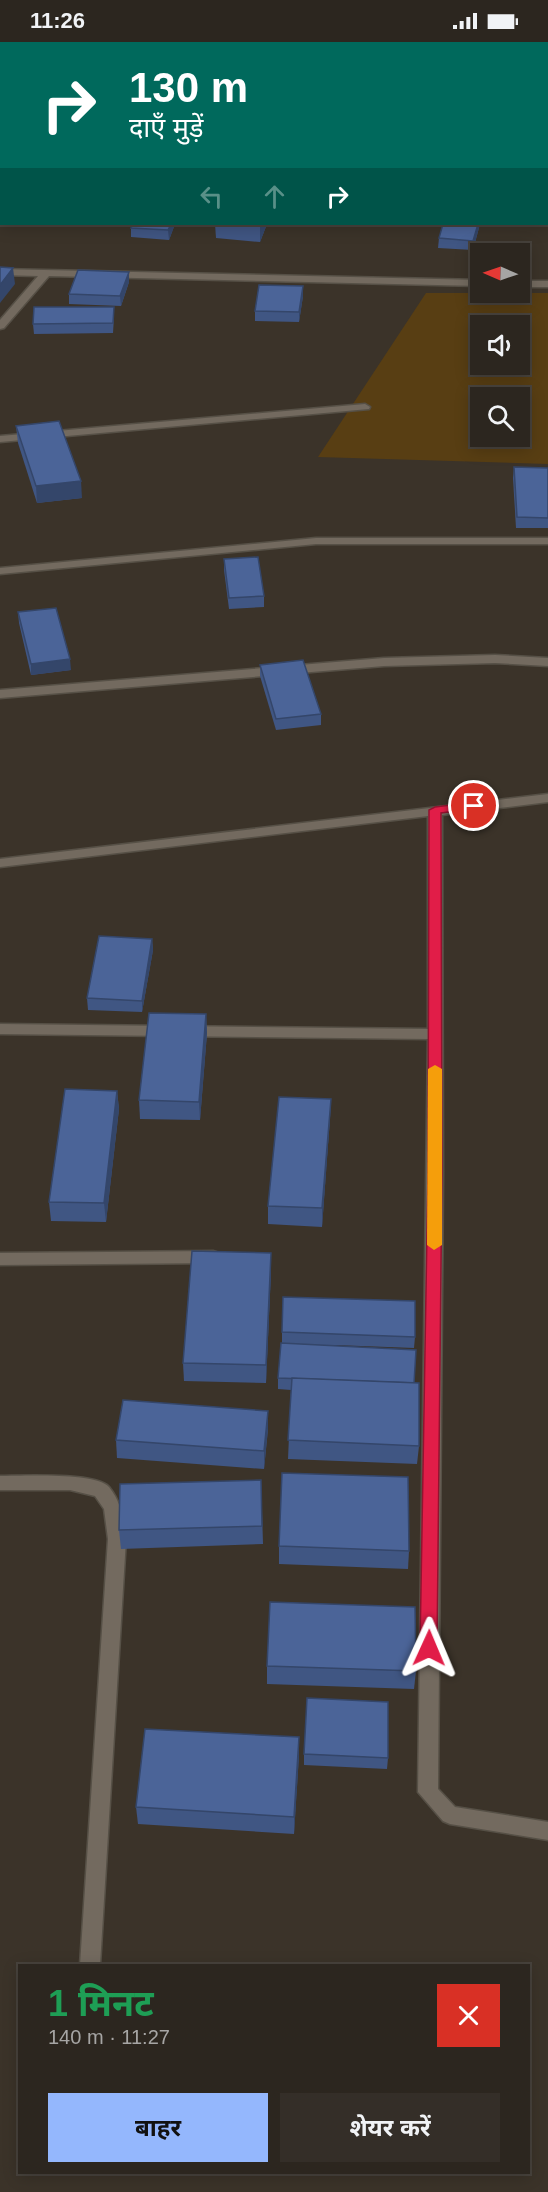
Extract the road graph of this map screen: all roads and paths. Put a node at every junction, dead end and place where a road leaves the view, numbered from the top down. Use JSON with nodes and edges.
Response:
{"nodes":[{"id":1,"x":0,"y":272,"type":"edge"},
{"id":2,"x":46,"y":273,"type":"junction"},
{"id":3,"x":470,"y":283,"type":"edge"},
{"id":4,"x":530,"y":284,"type":"edge"},
{"id":5,"x":548,"y":285,"type":"edge"},
{"id":6,"x":0,"y":326,"type":"edge"},
{"id":7,"x":365,"y":407,"type":"dead end"},
{"id":8,"x":0,"y":439,"type":"edge"},
{"id":9,"x":548,"y":541,"type":"edge"},
{"id":10,"x":0,"y":571,"type":"edge"},
{"id":11,"x":548,"y":662,"type":"edge"},
{"id":12,"x":0,"y":694,"type":"edge"},
{"id":13,"x":548,"y":798,"type":"edge"},
{"id":14,"x":435,"y":810,"type":"junction"},
{"id":15,"x":0,"y":863,"type":"edge"},
{"id":16,"x":0,"y":1029,"type":"edge"},
{"id":17,"x":435,"y":1034,"type":"junction"},
{"id":18,"x":234,"y":1257,"type":"edge"},
{"id":19,"x":0,"y":1259,"type":"edge"},
{"id":20,"x":0,"y":1483,"type":"edge"},
{"id":21,"x":548,"y":1831,"type":"edge"},
{"id":22,"x":90,"y":1964,"type":"edge"}],
"edges":[{"from":1,"to":2,"type":"street"},
{"from":2,"to":3,"type":"street"},
{"from":2,"to":6,"type":"street"},
{"from":4,"to":5,"type":"street"},
{"from":7,"to":8,"type":"street"},
{"from":9,"to":10,"type":"street"},
{"from":11,"to":12,"type":"street"},
{"from":13,"to":14,"type":"street"},
{"from":14,"to":15,"type":"street"},
{"from":14,"to":17,"type":"street"},
{"from":16,"to":17,"type":"street"},
{"from":17,"to":21,"type":"street"},
{"from":18,"to":19,"type":"street"},
{"from":20,"to":22,"type":"street"}]}
